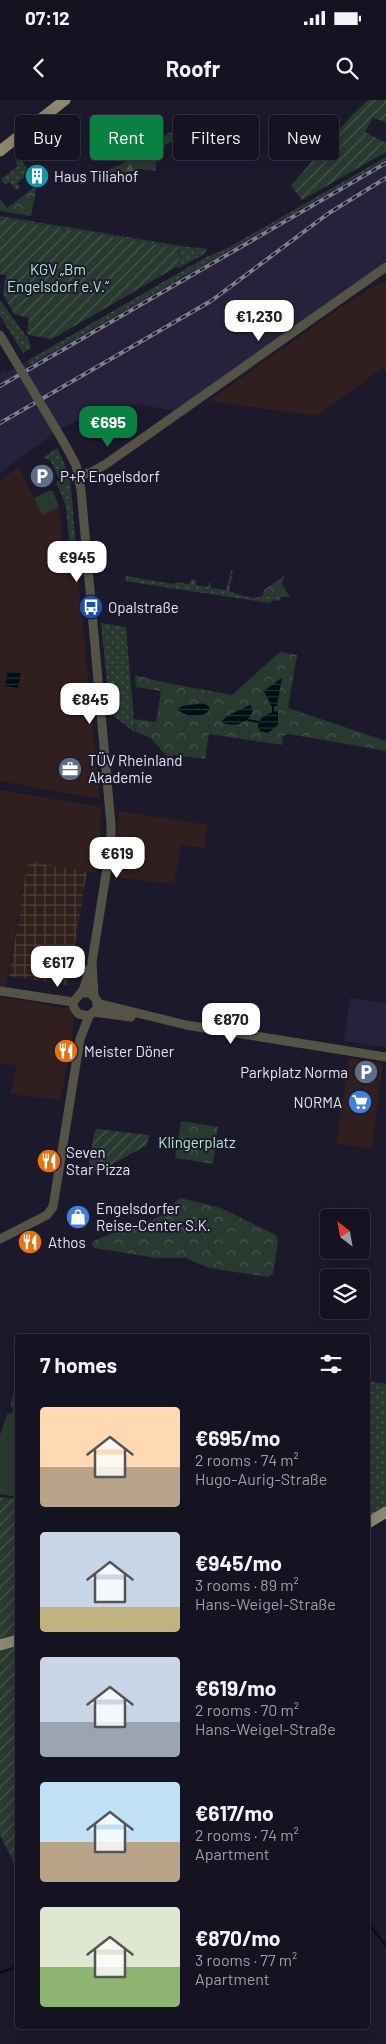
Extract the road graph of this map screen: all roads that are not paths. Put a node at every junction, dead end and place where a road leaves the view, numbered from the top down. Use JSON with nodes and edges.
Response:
{"nodes":[{"id":1,"x":66,"y":100,"type":"edge"},
{"id":2,"x":0,"y":151,"type":"edge"},
{"id":3,"x":386,"y":267,"type":"edge"},
{"id":4,"x":0,"y":335,"type":"edge"},
{"id":5,"x":79,"y":476,"type":"junction"},
{"id":6,"x":92,"y":962,"type":"junction"},
{"id":7,"x":0,"y":992,"type":"edge"},
{"id":8,"x":81,"y":993,"type":"junction"},
{"id":9,"x":74,"y":1002,"type":"junction"},
{"id":10,"x":94,"y":1007,"type":"junction"},
{"id":11,"x":77,"y":1013,"type":"junction"},
{"id":12,"x":80,"y":1039,"type":"junction"},
{"id":13,"x":386,"y":1057,"type":"edge"},
{"id":14,"x":0,"y":1239,"type":"edge"},
{"id":15,"x":386,"y":1512,"type":"edge"},
{"id":16,"x":370,"y":1522,"type":"edge"},
{"id":17,"x":15,"y":1641,"type":"edge"},
{"id":18,"x":0,"y":1645,"type":"edge"}],
"edges":[{"from":1,"to":2,"type":"main road"},
{"from":3,"to":5,"type":"street"},
{"from":4,"to":5,"type":"street","bridge":true},
{"from":5,"to":6,"type":"street"},
{"from":6,"to":8,"type":"street"},
{"from":6,"to":10,"type":"street"},
{"from":7,"to":9,"type":"street"},
{"from":8,"to":9,"type":"street"},
{"from":8,"to":10,"type":"street"},
{"from":9,"to":11,"type":"street"},
{"from":10,"to":11,"type":"street"},
{"from":10,"to":12,"type":"street"},
{"from":10,"to":13,"type":"street"},
{"from":11,"to":12,"type":"street"},
{"from":12,"to":14,"type":"street"},
{"from":15,"to":16,"type":"main road"},
{"from":17,"to":18,"type":"main road"}]}
